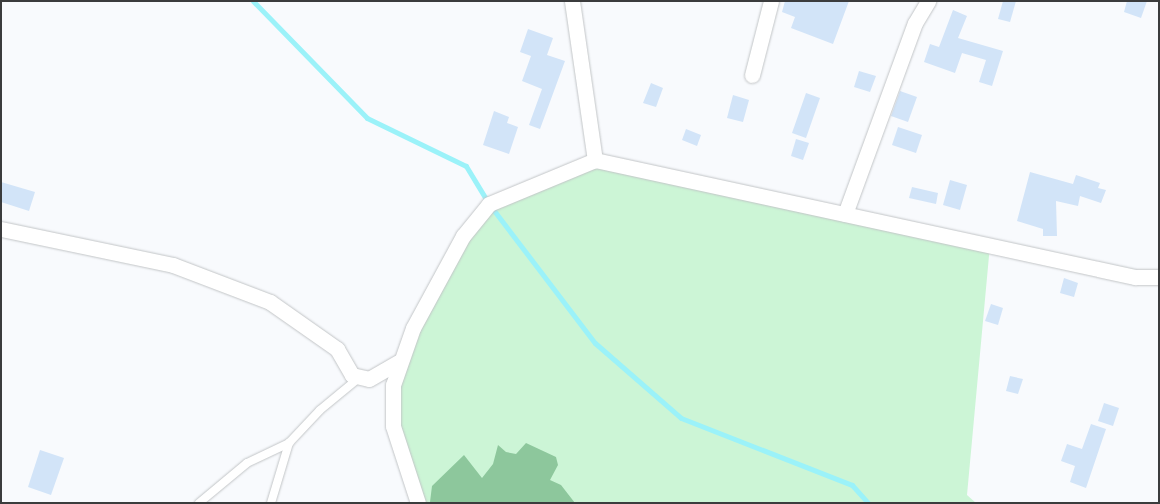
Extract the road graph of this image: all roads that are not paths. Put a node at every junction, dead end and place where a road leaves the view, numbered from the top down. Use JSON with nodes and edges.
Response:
{"nodes":[{"id":1,"x":572,"y":1,"type":"edge"},
{"id":2,"x":771,"y":1,"type":"edge"},
{"id":3,"x":928,"y":1,"type":"edge"},
{"id":4,"x":752,"y":75,"type":"dead end"},
{"id":5,"x":595,"y":160,"type":"junction"},
{"id":6,"x":845,"y":214,"type":"junction"},
{"id":7,"x":1,"y":229,"type":"edge"},
{"id":8,"x":1159,"y":277,"type":"edge"},
{"id":9,"x":399,"y":362,"type":"junction"},
{"id":10,"x":360,"y":377,"type":"junction"},
{"id":11,"x":288,"y":443,"type":"junction"},
{"id":12,"x":199,"y":503,"type":"edge"},
{"id":13,"x":270,"y":503,"type":"edge"},
{"id":14,"x":418,"y":503,"type":"edge"}],
"edges":[{"from":1,"to":5,"type":"street"},
{"from":2,"to":4,"type":"street"},
{"from":3,"to":6,"type":"street"},
{"from":5,"to":6,"type":"street"},
{"from":5,"to":9,"type":"street"},
{"from":6,"to":8,"type":"street"},
{"from":7,"to":10,"type":"street"},
{"from":9,"to":10,"type":"street"},
{"from":9,"to":14,"type":"street"},
{"from":10,"to":11,"type":"lane"},
{"from":11,"to":12,"type":"lane"},
{"from":11,"to":13,"type":"lane"}]}
